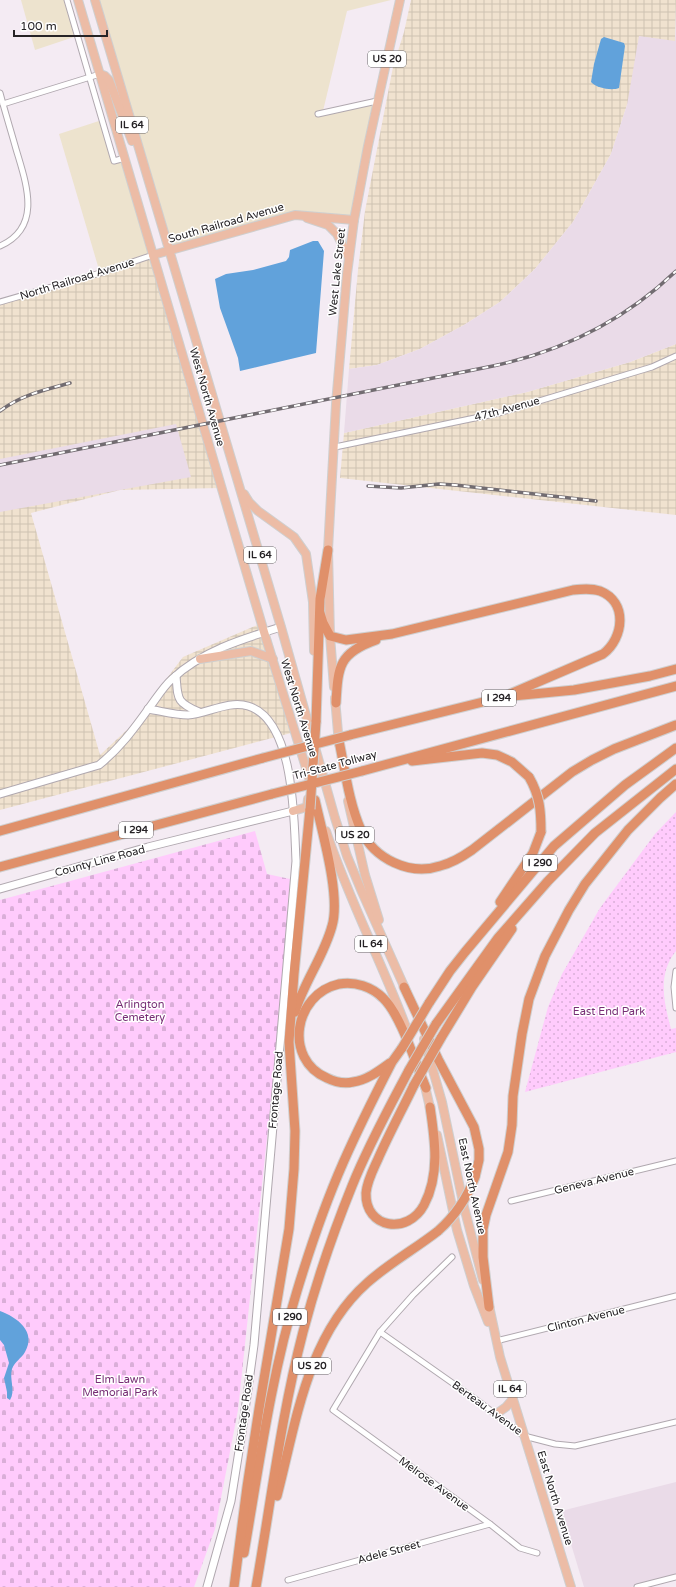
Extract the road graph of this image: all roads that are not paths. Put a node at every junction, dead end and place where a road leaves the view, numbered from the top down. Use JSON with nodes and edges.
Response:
{"nodes":[{"id":1,"x":67,"y":0,"type":"edge"},
{"id":2,"x":78,"y":0,"type":"edge"},
{"id":3,"x":96,"y":0,"type":"edge"},
{"id":4,"x":400,"y":0,"type":"edge"},
{"id":5,"x":100,"y":74,"type":"junction"},
{"id":6,"x":90,"y":77,"type":"junction"},
{"id":7,"x":0,"y":93,"type":"edge"},
{"id":8,"x":377,"y":101,"type":"junction"},
{"id":9,"x":3,"y":104,"type":"junction"},
{"id":10,"x":318,"y":114,"type":"dead end"},
{"id":11,"x":125,"y":158,"type":"junction"},
{"id":12,"x":146,"y":173,"type":"junction"},
{"id":13,"x":295,"y":215,"type":"junction"},
{"id":14,"x":354,"y":220,"type":"junction"},
{"id":15,"x":0,"y":246,"type":"edge"},
{"id":16,"x":169,"y":250,"type":"junction"},
{"id":17,"x":153,"y":255,"type":"junction"},
{"id":18,"x":349,"y":258,"type":"junction"},
{"id":19,"x":0,"y":302,"type":"edge"},
{"id":20,"x":676,"y":356,"type":"edge"},
{"id":21,"x":334,"y":446,"type":"junction"},
{"id":22,"x":240,"y":488,"type":"junction"},
{"id":23,"x":328,"y":550,"type":"junction"},
{"id":24,"x":320,"y":613,"type":"junction"},
{"id":25,"x":281,"y":627,"type":"junction"},
{"id":26,"x":264,"y":632,"type":"junction"},
{"id":27,"x":392,"y":634,"type":"junction"},
{"id":28,"x":330,"y":636,"type":"junction"},
{"id":29,"x":200,"y":659,"type":"junction"},
{"id":30,"x":273,"y":659,"type":"junction"},
{"id":31,"x":676,"y":669,"type":"edge"},
{"id":32,"x":176,"y":676,"type":"junction"},
{"id":33,"x":676,"y":686,"type":"edge"},
{"id":34,"x":503,"y":697,"type":"junction"},
{"id":35,"x":336,"y":702,"type":"junction"},
{"id":36,"x":148,"y":709,"type":"junction"},
{"id":37,"x":199,"y":712,"type":"junction"},
{"id":38,"x":314,"y":723,"type":"junction"},
{"id":39,"x":676,"y":725,"type":"edge"},
{"id":40,"x":339,"y":741,"type":"junction"},
{"id":41,"x":676,"y":748,"type":"edge"},
{"id":42,"x":387,"y":763,"type":"junction"},
{"id":43,"x":676,"y":768,"type":"edge"},
{"id":44,"x":676,"y":784,"type":"edge"},
{"id":45,"x":0,"y":794,"type":"edge"},
{"id":46,"x":328,"y":797,"type":"joint"},
{"id":47,"x":311,"y":800,"type":"junction"},
{"id":48,"x":293,"y":811,"type":"junction"},
{"id":49,"x":0,"y":830,"type":"edge"},
{"id":50,"x":0,"y":867,"type":"edge"},
{"id":51,"x":548,"y":881,"type":"junction"},
{"id":52,"x":0,"y":889,"type":"edge"},
{"id":53,"x":465,"y":952,"type":"junction"},
{"id":54,"x":396,"y":968,"type":"junction"},
{"id":55,"x":676,"y":971,"type":"edge"},
{"id":56,"x":404,"y":987,"type":"junction"},
{"id":57,"x":676,"y":1008,"type":"edge"},
{"id":58,"x":289,"y":1042,"type":"junction"},
{"id":59,"x":392,"y":1062,"type":"junction"},
{"id":60,"x":426,"y":1088,"type":"junction"},
{"id":61,"x":430,"y":1107,"type":"junction"},
{"id":62,"x":676,"y":1161,"type":"edge"},
{"id":63,"x":511,"y":1201,"type":"dead end"},
{"id":64,"x":452,"y":1257,"type":"dead end"},
{"id":65,"x":676,"y":1296,"type":"edge"},
{"id":66,"x":489,"y":1307,"type":"junction"},
{"id":67,"x":380,"y":1332,"type":"junction"},
{"id":68,"x":496,"y":1341,"type":"junction"},
{"id":69,"x":513,"y":1399,"type":"junction"},
{"id":70,"x":496,"y":1414,"type":"junction"},
{"id":71,"x":676,"y":1422,"type":"edge"},
{"id":72,"x":524,"y":1436,"type":"junction"},
{"id":73,"x":490,"y":1524,"type":"junction"},
{"id":74,"x":263,"y":1548,"type":"junction"},
{"id":75,"x":537,"y":1553,"type":"dead end"},
{"id":76,"x":676,"y":1578,"type":"edge"},
{"id":77,"x":288,"y":1580,"type":"dead end"},
{"id":78,"x":207,"y":1587,"type":"edge"},
{"id":79,"x":234,"y":1587,"type":"edge"},
{"id":80,"x":238,"y":1587,"type":"edge"},
{"id":81,"x":256,"y":1587,"type":"edge"},
{"id":82,"x":571,"y":1587,"type":"edge"},
{"id":83,"x":637,"y":1587,"type":"edge"}],
"edges":[{"from":1,"to":6,"type":"street"},
{"from":2,"to":5,"type":"main road","name":"West North Avenue","number":"IL 64"},
{"from":3,"to":12,"type":"main road","name":"West North Avenue","number":"IL 64"},
{"from":4,"to":8,"type":"main road","name":"West Lake Street","number":"US 20"},
{"from":5,"to":6,"type":"street"},
{"from":5,"to":11,"type":"main road","name":"West North Avenue","number":"IL 64"},
{"from":5,"to":12,"type":"main road"},
{"from":6,"to":9,"type":"street"},
{"from":6,"to":11,"type":"street"},
{"from":7,"to":9,"type":"street"},
{"from":8,"to":10,"type":"street"},
{"from":8,"to":14,"type":"main road","name":"West Lake Street","number":"US 20"},
{"from":9,"to":15,"type":"street"},
{"from":11,"to":17,"type":"main road","name":"West North Avenue","number":"IL 64"},
{"from":12,"to":16,"type":"main road","name":"West North Avenue","number":"IL 64"},
{"from":13,"to":14,"type":"main road","name":"South Railroad Avenue"},
{"from":13,"to":16,"type":"main road","name":"South Railroad Avenue"},
{"from":13,"to":18,"type":"main road"},
{"from":14,"to":18,"type":"main road","name":"West Lake Street","number":"US 20"},
{"from":16,"to":17,"type":"main road","name":"South Railroad Avenue"},
{"from":16,"to":22,"type":"main road","name":"West North Avenue","number":"IL 64"},
{"from":17,"to":19,"type":"street","name":"North Railroad Avenue"},
{"from":17,"to":26,"type":"main road","name":"West North Avenue","number":"IL 64"},
{"from":18,"to":21,"type":"main road","name":"West Lake Street","number":"US 20"},
{"from":20,"to":21,"type":"street","name":"47th Avenue"},
{"from":21,"to":23,"type":"main road","name":"West Lake Street","number":"US 20"},
{"from":22,"to":25,"type":"main road","name":"West North Avenue","number":"IL 64"},
{"from":22,"to":38,"type":"main road"},
{"from":23,"to":24,"type":"highway","number":"US 20"},
{"from":23,"to":28,"type":"main road","number":"US 20"},
{"from":24,"to":28,"type":"highway"},
{"from":24,"to":38,"type":"highway","number":"US 20"},
{"from":25,"to":26,"type":"street"},
{"from":25,"to":46,"type":"main road","name":"West North Avenue","number":"IL 64"},
{"from":26,"to":29,"type":"street"},
{"from":26,"to":30,"type":"main road","name":"West North Avenue","number":"IL 64"},
{"from":27,"to":28,"type":"highway"},
{"from":27,"to":34,"type":"highway"},
{"from":27,"to":35,"type":"highway"},
{"from":28,"to":35,"type":"main road","number":"US 20"},
{"from":29,"to":30,"type":"main road"},
{"from":29,"to":32,"type":"street"},
{"from":30,"to":47,"type":"main road","name":"West North Avenue","number":"IL 64"},
{"from":31,"to":34,"type":"highway","number":"I 294"},
{"from":32,"to":36,"type":"street"},
{"from":32,"to":37,"type":"street"},
{"from":33,"to":42,"type":"highway","name":"Tri-State Tollway","number":"I 294"},
{"from":34,"to":49,"type":"highway","number":"I 294","bridge":true},
{"from":35,"to":40,"type":"main road","number":"US 20"},
{"from":36,"to":37,"type":"street","name":"Frontage Road"},
{"from":36,"to":45,"type":"street"},
{"from":37,"to":48,"type":"street","name":"Frontage Road"},
{"from":38,"to":58,"type":"highway","number":"US 20","bridge":true},
{"from":39,"to":40,"type":"highway"},
{"from":40,"to":54,"type":"main road","number":"US 20"},
{"from":41,"to":53,"type":"highway","number":"I 290"},
{"from":42,"to":50,"type":"highway","name":"Tri-State Tollway","number":"I 294","bridge":true},
{"from":42,"to":53,"type":"highway","bridge":true},
{"from":43,"to":51,"type":"highway","number":"I 290"},
{"from":44,"to":66,"type":"highway"},
{"from":46,"to":54,"type":"main road","name":"East North Avenue","number":"IL 64"},
{"from":47,"to":48,"type":"main road"},
{"from":47,"to":58,"type":"highway"},
{"from":47,"to":60,"type":"main road","number":"IL 64"},
{"from":48,"to":52,"type":"street","name":"County Line Road"},
{"from":48,"to":78,"type":"street","name":"Frontage Road"},
{"from":51,"to":61,"type":"highway","bridge":true},
{"from":51,"to":74,"type":"highway","number":"I 290","bridge":true},
{"from":53,"to":59,"type":"highway","number":"I 290","bridge":true},
{"from":54,"to":56,"type":"main road","name":"East North Avenue","number":"US 20"},
{"from":55,"to":57,"type":"street"},
{"from":56,"to":66,"type":"main road","name":"East North Avenue","number":"IL 64"},
{"from":56,"to":74,"type":"highway","number":"US 20","bridge":true},
{"from":58,"to":79,"type":"highway","number":"US 20"},
{"from":59,"to":60,"type":"highway"},
{"from":59,"to":80,"type":"highway","number":"I 290"},
{"from":60,"to":61,"type":"main road","number":"IL 64"},
{"from":61,"to":68,"type":"main road","number":"IL 64"},
{"from":62,"to":63,"type":"street","name":"Geneva Avenue"},
{"from":64,"to":67,"type":"street"},
{"from":65,"to":68,"type":"street","name":"Clinton Avenue"},
{"from":66,"to":68,"type":"main road","name":"East North Avenue","number":"IL 64"},
{"from":67,"to":70,"type":"street","name":"Berteau Avenue"},
{"from":67,"to":73,"type":"street","name":"Melrose Avenue"},
{"from":68,"to":69,"type":"main road","name":"East North Avenue","number":"IL 64"},
{"from":69,"to":70,"type":"main road"},
{"from":69,"to":72,"type":"main road","name":"East North Avenue","number":"IL 64"},
{"from":70,"to":72,"type":"street","name":"Berteau Avenue"},
{"from":71,"to":72,"type":"street","name":"Berteau Avenue"},
{"from":72,"to":82,"type":"main road","name":"East North Avenue","number":"IL 64"},
{"from":73,"to":75,"type":"street","name":"Melrose Avenue"},
{"from":73,"to":77,"type":"street","name":"Adele Street"},
{"from":74,"to":81,"type":"highway","number":"I 290"},
{"from":76,"to":83,"type":"street"}]}
